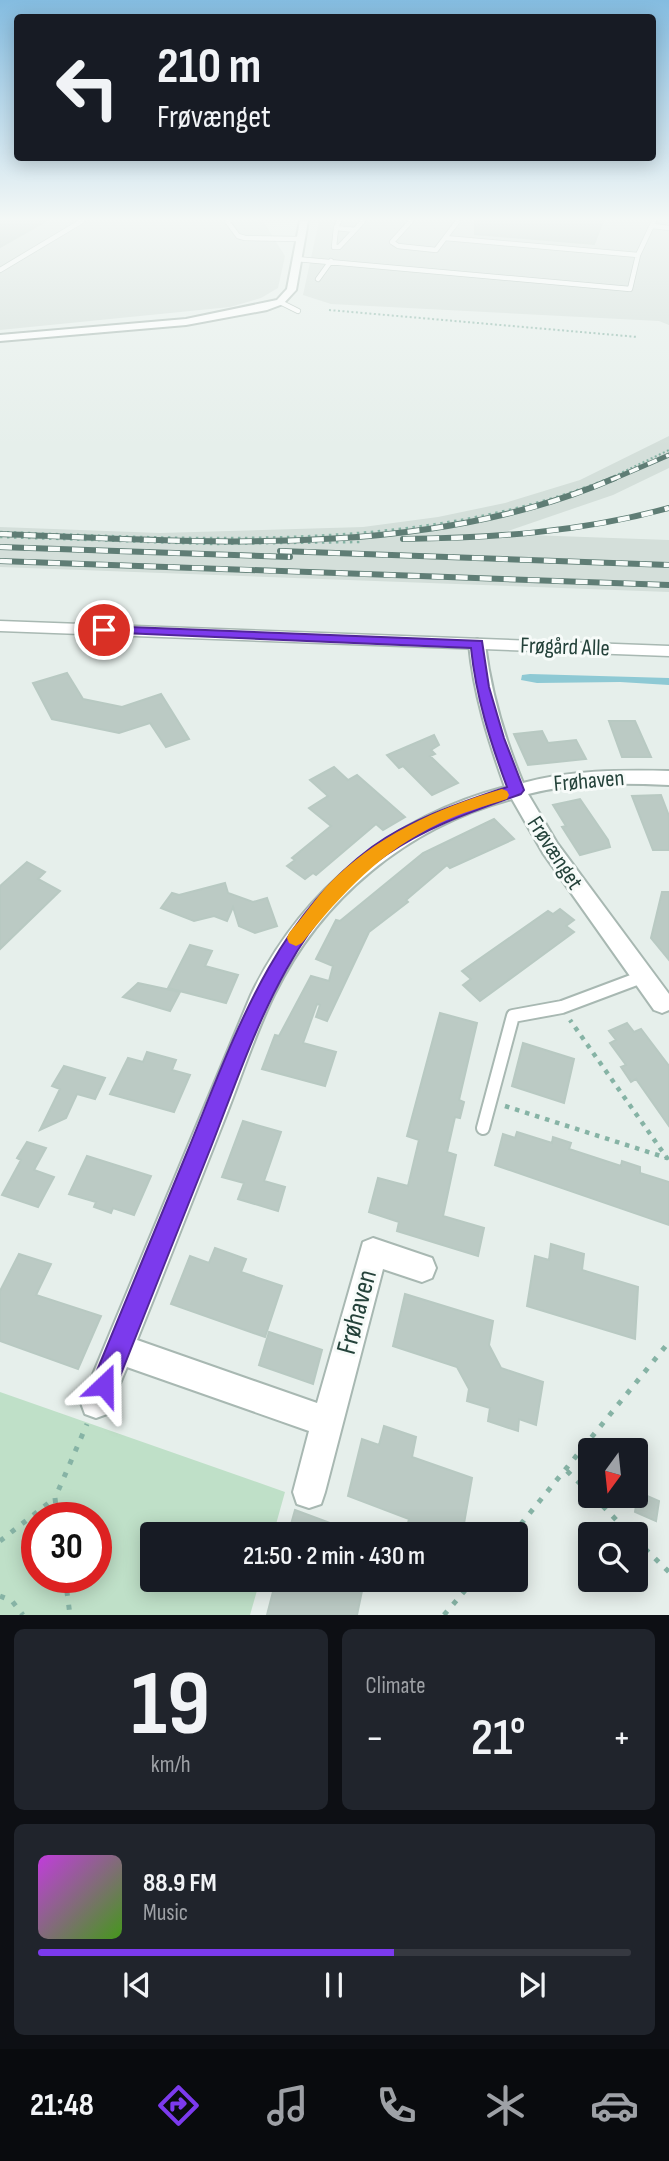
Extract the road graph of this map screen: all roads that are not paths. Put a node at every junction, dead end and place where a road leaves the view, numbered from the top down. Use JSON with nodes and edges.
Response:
{"nodes":[{"id":1,"x":286,"y":296,"type":"edge"},
{"id":2,"x":281,"y":302,"type":"junction"},
{"id":3,"x":298,"y":311,"type":"dead end"},
{"id":4,"x":0,"y":338,"type":"edge"},
{"id":5,"x":0,"y":626,"type":"edge"},
{"id":6,"x":477,"y":644,"type":"junction"},
{"id":7,"x":669,"y":651,"type":"edge"},
{"id":8,"x":669,"y":778,"type":"edge"},
{"id":9,"x":516,"y":790,"type":"junction"},
{"id":10,"x":642,"y":977,"type":"junction"},
{"id":11,"x":665,"y":1004,"type":"edge"},
{"id":12,"x":483,"y":1128,"type":"dead end"},
{"id":13,"x":422,"y":1268,"type":"dead end"},
{"id":14,"x":119,"y":1349,"type":"junction"},
{"id":15,"x":96,"y":1403,"type":"road end"},
{"id":16,"x":327,"y":1422,"type":"junction"},
{"id":17,"x":309,"y":1492,"type":"dead end"}],
"edges":[{"from":1,"to":2,"type":"street"},
{"from":2,"to":3,"type":"lane"},
{"from":2,"to":4,"type":"street"},
{"from":5,"to":6,"type":"street","name":"Frøgård Alle"},
{"from":6,"to":7,"type":"street","name":"Frøgård Alle"},
{"from":6,"to":9,"type":"street","name":"Frøvænget"},
{"from":8,"to":9,"type":"street","name":"Frøhaven"},
{"from":9,"to":10,"type":"street","name":"Frøvænget"},
{"from":9,"to":14,"type":"street","name":"Frøhaven"},
{"from":10,"to":11,"type":"street","name":"Frøvænget"},
{"from":10,"to":12,"type":"lane"},
{"from":13,"to":16,"type":"street","name":"Frøhaven"},
{"from":14,"to":15,"type":"street","name":"Frøhaven"},
{"from":14,"to":16,"type":"street"},
{"from":16,"to":17,"type":"street","name":"Frøhaven"}]}
